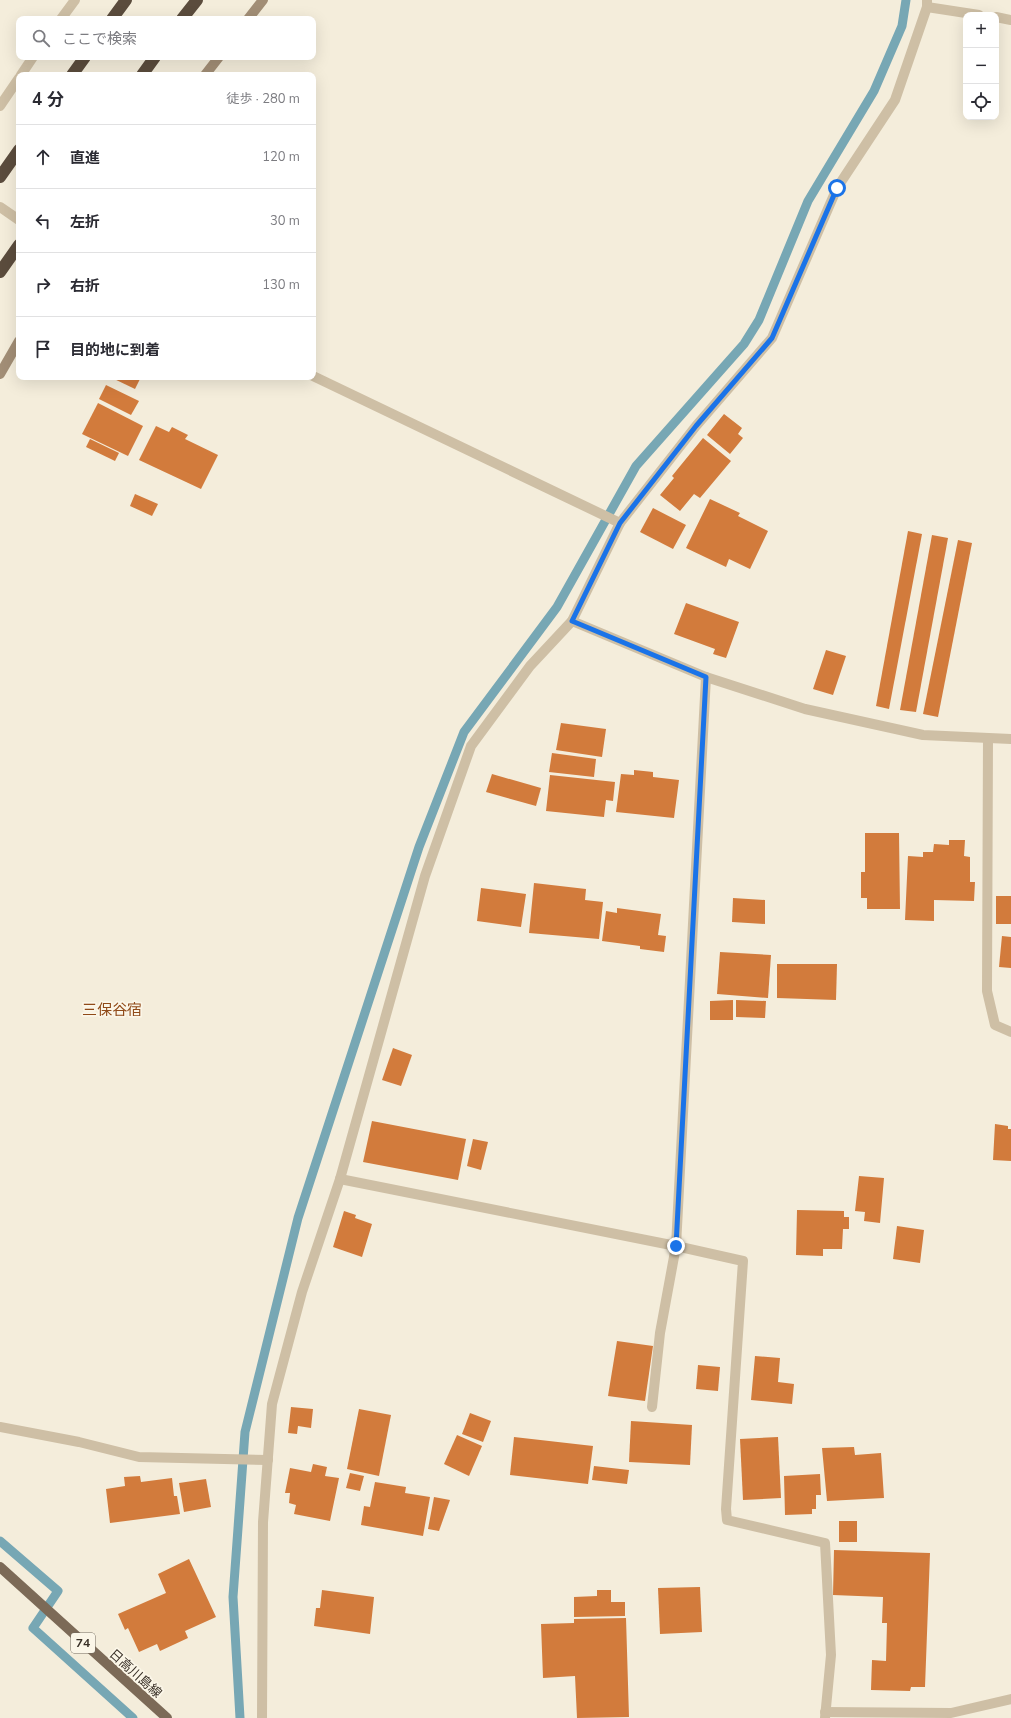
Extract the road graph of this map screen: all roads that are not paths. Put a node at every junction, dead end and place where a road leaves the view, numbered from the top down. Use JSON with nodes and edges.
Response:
{"nodes":[{"id":1,"x":76,"y":0,"type":"edge"},
{"id":2,"x":126,"y":0,"type":"edge"},
{"id":3,"x":197,"y":0,"type":"edge"},
{"id":4,"x":263,"y":0,"type":"edge"},
{"id":5,"x":927,"y":4,"type":"edge"},
{"id":6,"x":965,"y":12,"type":"edge"},
{"id":7,"x":63,"y":16,"type":"edge"},
{"id":8,"x":114,"y":16,"type":"edge"},
{"id":9,"x":184,"y":16,"type":"edge"},
{"id":10,"x":250,"y":16,"type":"edge"},
{"id":11,"x":999,"y":18,"type":"edge"},
{"id":12,"x":1011,"y":20,"type":"edge"},
{"id":13,"x":31,"y":60,"type":"edge"},
{"id":14,"x":83,"y":60,"type":"edge"},
{"id":15,"x":153,"y":60,"type":"edge"},
{"id":16,"x":217,"y":60,"type":"edge"},
{"id":17,"x":23,"y":72,"type":"edge"},
{"id":18,"x":74,"y":72,"type":"edge"},
{"id":19,"x":144,"y":72,"type":"edge"},
{"id":20,"x":207,"y":72,"type":"edge"},
{"id":21,"x":16,"y":82,"type":"edge"},
{"id":22,"x":0,"y":106,"type":"edge"},
{"id":23,"x":16,"y":154,"type":"edge"},
{"id":24,"x":0,"y":177,"type":"edge"},
{"id":25,"x":0,"y":207,"type":"edge"},
{"id":26,"x":16,"y":218,"type":"edge"},
{"id":27,"x":16,"y":250,"type":"edge"},
{"id":28,"x":0,"y":272,"type":"edge"},
{"id":29,"x":16,"y":346,"type":"edge"},
{"id":30,"x":0,"y":374,"type":"edge"},
{"id":31,"x":316,"y":377,"type":"edge"},
{"id":32,"x":620,"y":523,"type":"junction"},
{"id":33,"x":572,"y":621,"type":"junction"},
{"id":34,"x":706,"y":677,"type":"junction"},
{"id":35,"x":988,"y":739,"type":"junction"},
{"id":36,"x":1011,"y":739,"type":"edge"},
{"id":37,"x":1011,"y":1032,"type":"edge"},
{"id":38,"x":340,"y":1179,"type":"junction"},
{"id":39,"x":676,"y":1246,"type":"junction"},
{"id":40,"x":652,"y":1407,"type":"dead end"},
{"id":41,"x":0,"y":1428,"type":"edge"},
{"id":42,"x":268,"y":1460,"type":"junction"},
{"id":43,"x":0,"y":1567,"type":"edge"},
{"id":44,"x":1011,"y":1699,"type":"edge"},
{"id":45,"x":825,"y":1715,"type":"edge"},
{"id":46,"x":166,"y":1718,"type":"edge"},
{"id":47,"x":262,"y":1718,"type":"edge"}],
"edges":[{"from":1,"to":7,"type":"street"},
{"from":2,"to":8,"type":"highway"},
{"from":3,"to":9,"type":"highway"},
{"from":4,"to":10,"type":"street"},
{"from":5,"to":6,"type":"street"},
{"from":5,"to":32,"type":"street"},
{"from":11,"to":12,"type":"street"},
{"from":13,"to":17,"type":"street"},
{"from":14,"to":18,"type":"highway"},
{"from":15,"to":19,"type":"highway"},
{"from":16,"to":20,"type":"street"},
{"from":21,"to":22,"type":"street"},
{"from":23,"to":24,"type":"highway"},
{"from":25,"to":26,"type":"street"},
{"from":27,"to":28,"type":"highway"},
{"from":29,"to":30,"type":"street"},
{"from":31,"to":32,"type":"street"},
{"from":32,"to":33,"type":"street"},
{"from":33,"to":34,"type":"street"},
{"from":33,"to":38,"type":"street"},
{"from":34,"to":35,"type":"street"},
{"from":34,"to":39,"type":"street"},
{"from":35,"to":36,"type":"street"},
{"from":35,"to":37,"type":"street"},
{"from":38,"to":39,"type":"street"},
{"from":38,"to":42,"type":"street"},
{"from":39,"to":40,"type":"street"},
{"from":39,"to":45,"type":"street"},
{"from":41,"to":42,"type":"street"},
{"from":42,"to":47,"type":"street"},
{"from":43,"to":46,"type":"main road","name":"日高川島線","number":"74"},
{"from":44,"to":45,"type":"street"}]}
